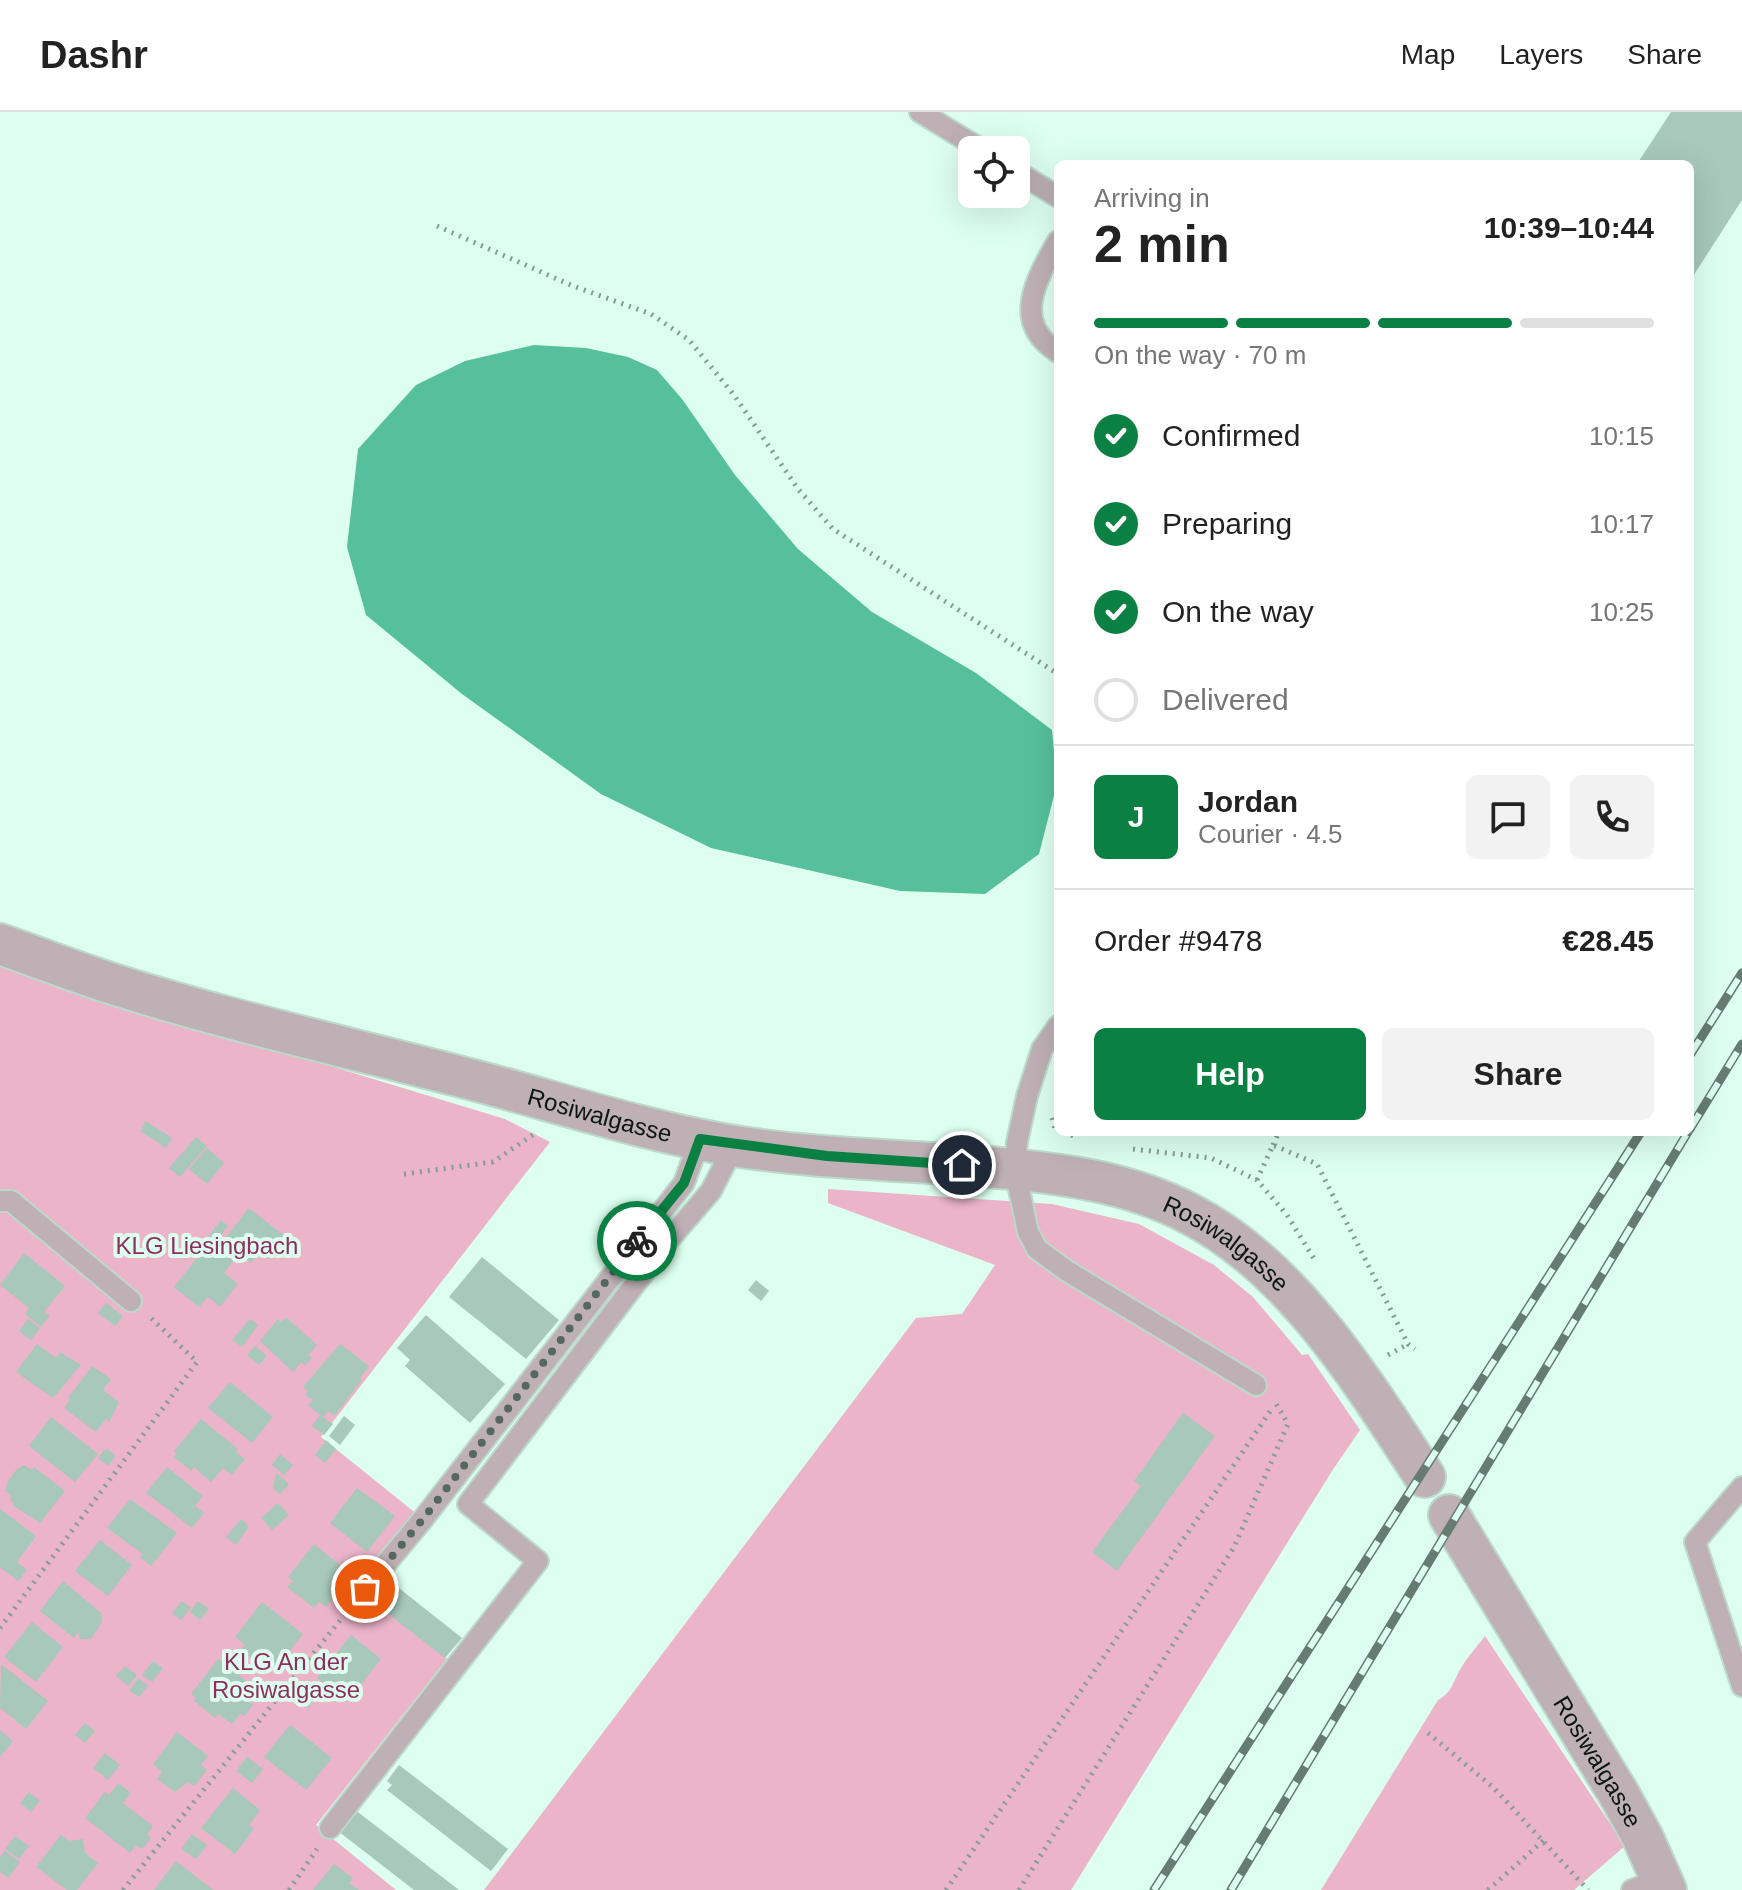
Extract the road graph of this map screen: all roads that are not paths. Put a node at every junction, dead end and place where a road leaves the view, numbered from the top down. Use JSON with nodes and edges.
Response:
{"nodes":[{"id":1,"x":920,"y":112,"type":"edge"},
{"id":2,"x":959,"y":136,"type":"edge"},
{"id":3,"x":1030,"y":180,"type":"edge"},
{"id":4,"x":1054,"y":195,"type":"edge"},
{"id":5,"x":1054,"y":249,"type":"edge"},
{"id":6,"x":1054,"y":350,"type":"edge"},
{"id":7,"x":0,"y":944,"type":"edge"},
{"id":8,"x":1054,"y":1032,"type":"edge"},
{"id":9,"x":717,"y":1142,"type":"junction"},
{"id":10,"x":1015,"y":1170,"type":"junction"},
{"id":11,"x":0,"y":1201,"type":"edge"},
{"id":12,"x":131,"y":1301,"type":"road end"},
{"id":13,"x":1256,"y":1385,"type":"road end"},
{"id":14,"x":1425,"y":1477,"type":"dead end"},
{"id":15,"x":1742,"y":1487,"type":"edge"},
{"id":16,"x":1449,"y":1515,"type":"dead end"},
{"id":17,"x":365,"y":1589,"type":"road end"},
{"id":18,"x":1742,"y":1686,"type":"edge"},
{"id":19,"x":330,"y":1828,"type":"road end"},
{"id":20,"x":1653,"y":1886,"type":"edge"}],
"edges":[{"from":1,"to":2,"type":"lane"},
{"from":3,"to":4,"type":"lane"},
{"from":5,"to":6,"type":"lane"},
{"from":7,"to":9,"type":"street","name":"Rosiwalgasse"},
{"from":8,"to":10,"type":"lane"},
{"from":9,"to":10,"type":"street","name":"Rosiwalgasse"},
{"from":9,"to":17,"type":"lane"},
{"from":9,"to":19,"type":"lane"},
{"from":10,"to":13,"type":"lane"},
{"from":10,"to":14,"type":"street","name":"Rosiwalgasse"},
{"from":11,"to":12,"type":"lane"},
{"from":15,"to":18,"type":"lane"},
{"from":16,"to":20,"type":"street","name":"Rosiwalgasse"}]}
